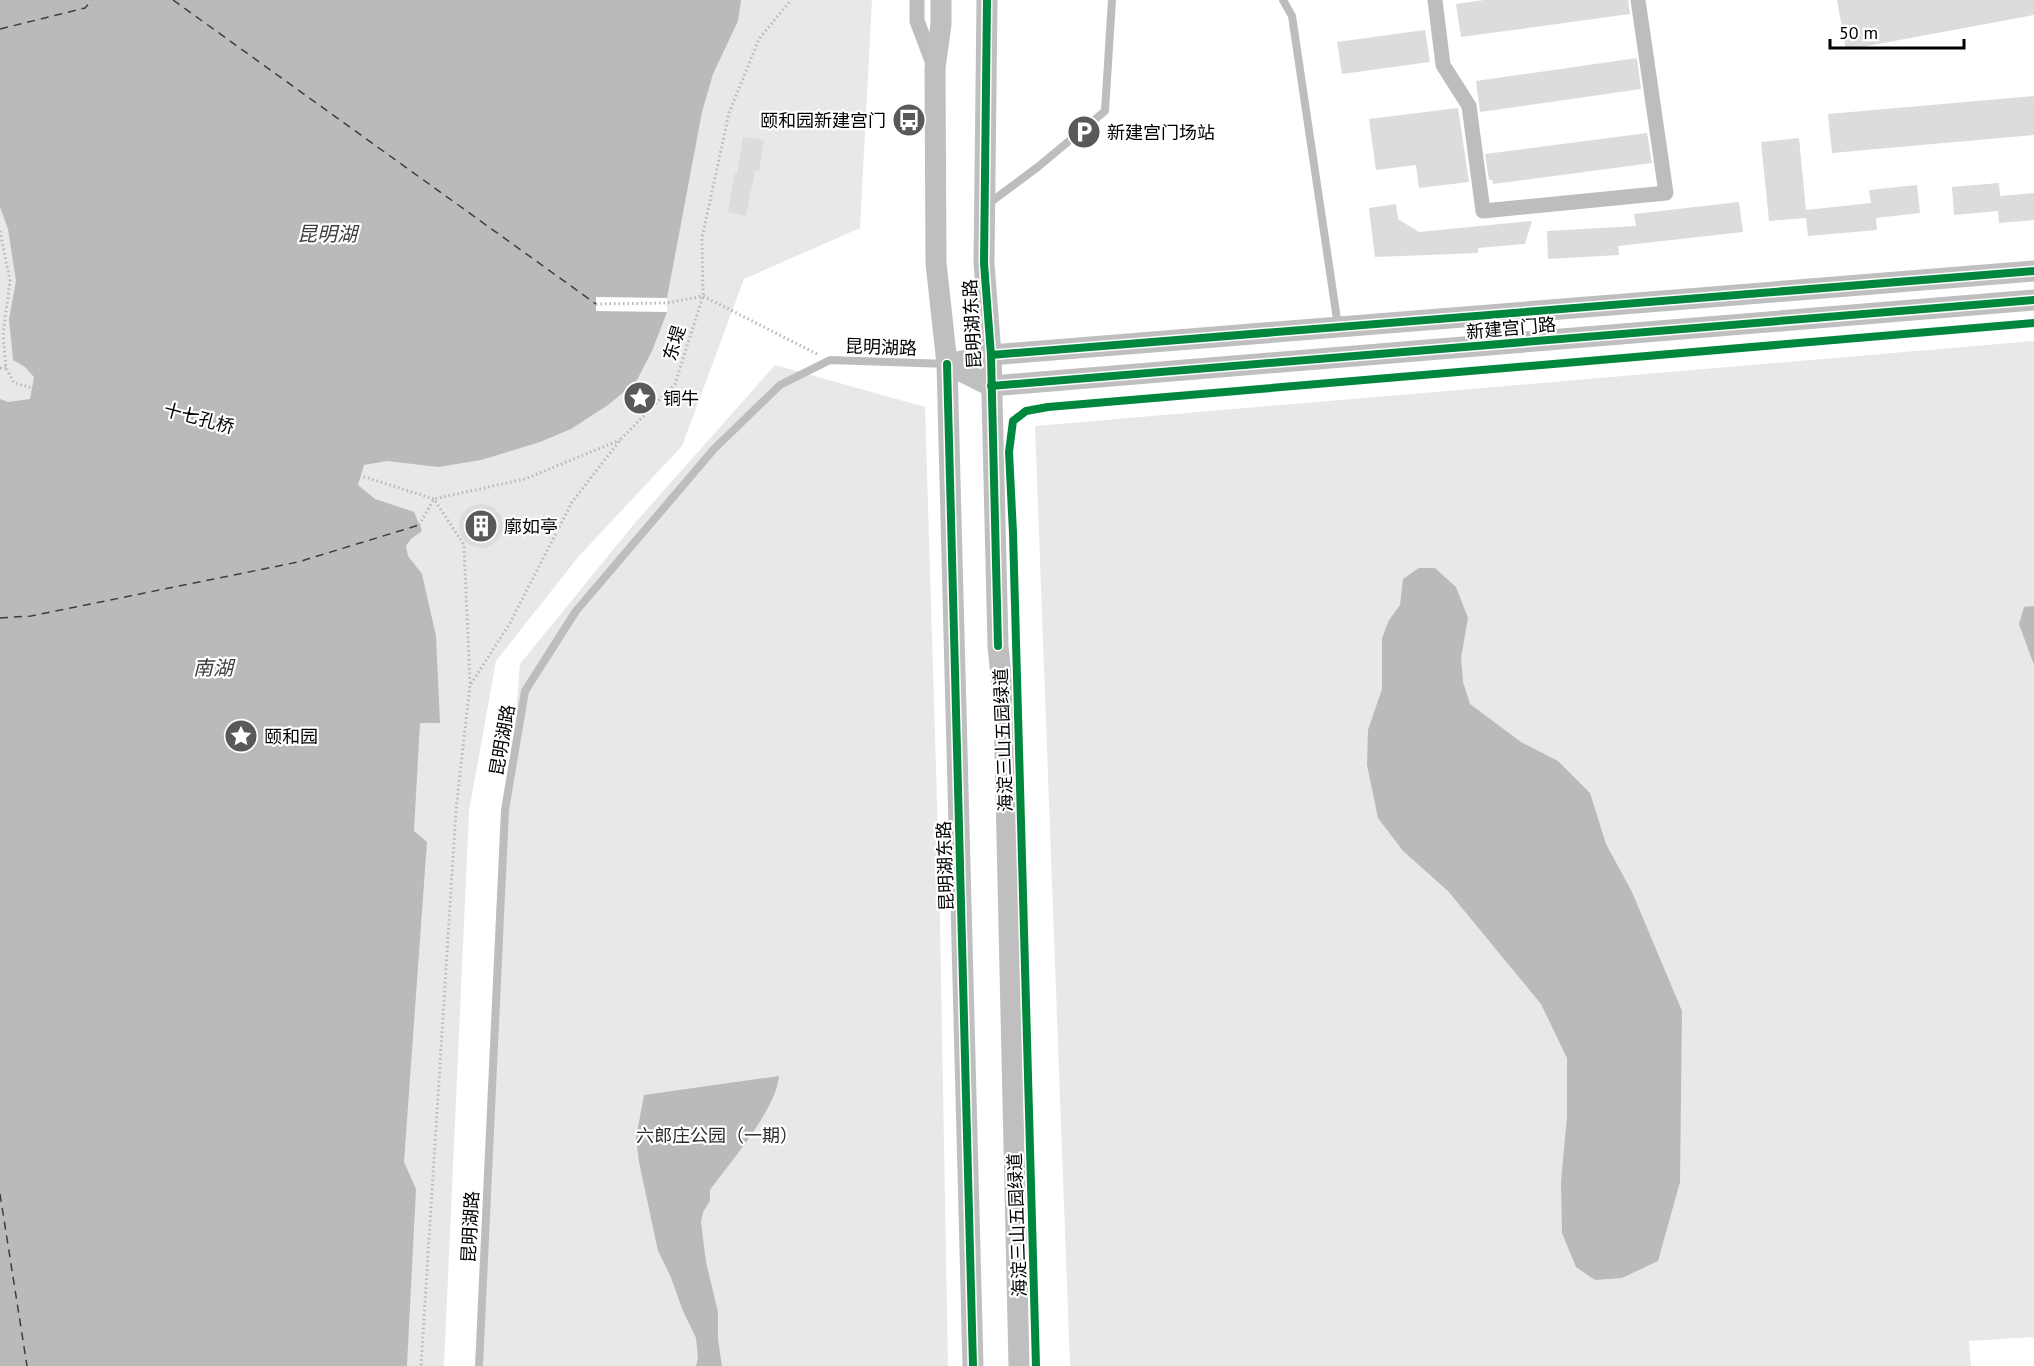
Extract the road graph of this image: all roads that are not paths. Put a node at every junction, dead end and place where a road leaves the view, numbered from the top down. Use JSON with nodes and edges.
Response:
{"nodes":[{"id":1,"x":917,"y":0,"type":"edge"},
{"id":2,"x":941,"y":0,"type":"edge"},
{"id":3,"x":987,"y":0,"type":"edge"},
{"id":4,"x":1112,"y":0,"type":"edge"},
{"id":5,"x":1283,"y":0,"type":"edge"},
{"id":6,"x":1435,"y":0,"type":"edge"},
{"id":7,"x":1638,"y":0,"type":"edge"},
{"id":8,"x":935,"y":68,"type":"junction"},
{"id":9,"x":984,"y":206,"type":"junction"},
{"id":10,"x":2034,"y":271,"type":"edge"},
{"id":11,"x":2034,"y":300,"type":"edge"},
{"id":12,"x":1338,"y":327,"type":"junction"},
{"id":13,"x":991,"y":355,"type":"junction"},
{"id":14,"x":947,"y":364,"type":"junction"},
{"id":15,"x":991,"y":386,"type":"junction"},
{"id":16,"x":479,"y":1366,"type":"edge"},
{"id":17,"x":973,"y":1366,"type":"edge"},
{"id":18,"x":1019,"y":1366,"type":"edge"}],
"edges":[{"from":1,"to":8,"type":"street"},
{"from":2,"to":8,"type":"main road","name":"昆明湖东路"},
{"from":3,"to":9,"type":"main road","name":"昆明湖东路"},
{"from":4,"to":9,"type":"lane"},
{"from":5,"to":12,"type":"lane"},
{"from":6,"to":7,"type":"street"},
{"from":8,"to":14,"type":"main road","name":"昆明湖东路"},
{"from":9,"to":13,"type":"main road","name":"昆明湖东路"},
{"from":10,"to":12,"type":"main road","name":"新建宫门路"},
{"from":11,"to":15,"type":"main road","name":"新建宫门路"},
{"from":12,"to":13,"type":"main road","name":"新建宫门路"},
{"from":13,"to":14,"type":"main road","name":"新建宫门路"},
{"from":13,"to":15,"type":"main road","name":"昆明湖东路"},
{"from":14,"to":15,"type":"main road"},
{"from":14,"to":16,"type":"lane","name":"昆明湖路"},
{"from":14,"to":17,"type":"main road","name":"昆明湖东路"},
{"from":15,"to":18,"type":"main road","name":"昆明湖东路"}]}
